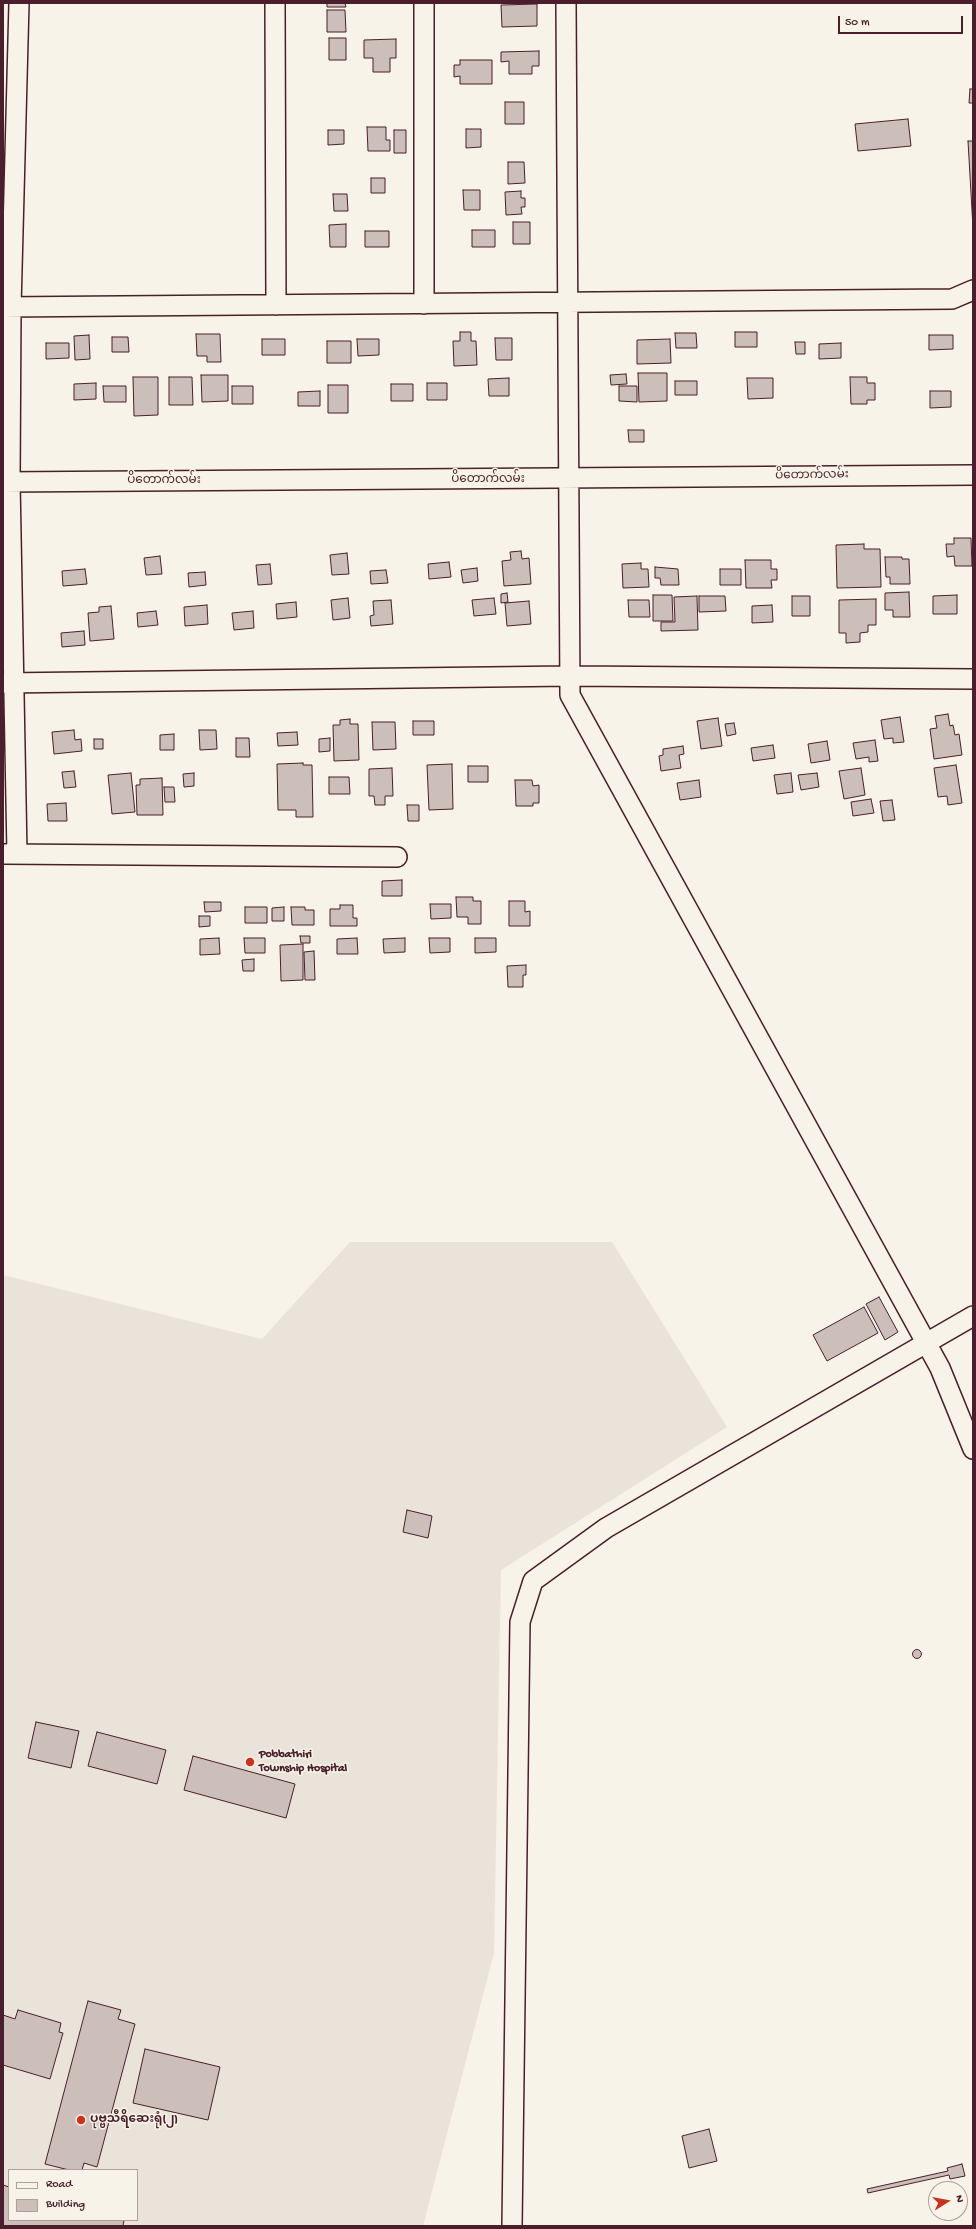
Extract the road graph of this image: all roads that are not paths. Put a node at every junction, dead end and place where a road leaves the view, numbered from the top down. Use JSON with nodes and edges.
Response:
{"nodes":[{"id":1,"x":19,"y":3,"type":"edge"},
{"id":2,"x":275,"y":3,"type":"edge"},
{"id":3,"x":424,"y":3,"type":"edge"},
{"id":4,"x":566,"y":3,"type":"edge"},
{"id":5,"x":973,"y":290,"type":"edge"},
{"id":6,"x":568,"y":303,"type":"junction"},
{"id":7,"x":424,"y":304,"type":"junction"},
{"id":8,"x":276,"y":305,"type":"junction"},
{"id":9,"x":7,"y":307,"type":"edge"},
{"id":10,"x":973,"y":475,"type":"edge"},
{"id":11,"x":569,"y":479,"type":"junction"},
{"id":12,"x":6,"y":482,"type":"edge"},
{"id":13,"x":570,"y":676,"type":"junction"},
{"id":14,"x":973,"y":679,"type":"edge"},
{"id":15,"x":8,"y":683,"type":"edge"},
{"id":16,"x":10,"y":854,"type":"edge"},
{"id":17,"x":396,"y":857,"type":"dead end"},
{"id":18,"x":973,"y":1316,"type":"edge"},
{"id":19,"x":926,"y":1343,"type":"junction"},
{"id":20,"x":973,"y":1449,"type":"edge"},
{"id":21,"x":512,"y":2226,"type":"edge"}],
"edges":[{"from":1,"to":9,"type":"street"},
{"from":2,"to":8,"type":"street"},
{"from":3,"to":7,"type":"street"},
{"from":4,"to":6,"type":"street"},
{"from":5,"to":6,"type":"street"},
{"from":6,"to":7,"type":"street"},
{"from":6,"to":11,"type":"street"},
{"from":7,"to":8,"type":"street"},
{"from":8,"to":9,"type":"street"},
{"from":9,"to":12,"type":"street"},
{"from":10,"to":11,"type":"street","name":"ပိတောက်လမ်း"},
{"from":11,"to":12,"type":"street","name":"ပိတောက်လမ်း"},
{"from":11,"to":13,"type":"street"},
{"from":12,"to":15,"type":"street"},
{"from":13,"to":14,"type":"street"},
{"from":13,"to":15,"type":"street"},
{"from":13,"to":19,"type":"street"},
{"from":15,"to":16,"type":"street"},
{"from":16,"to":17,"type":"street"},
{"from":18,"to":19,"type":"street"},
{"from":19,"to":20,"type":"street"},
{"from":19,"to":21,"type":"street"}]}
